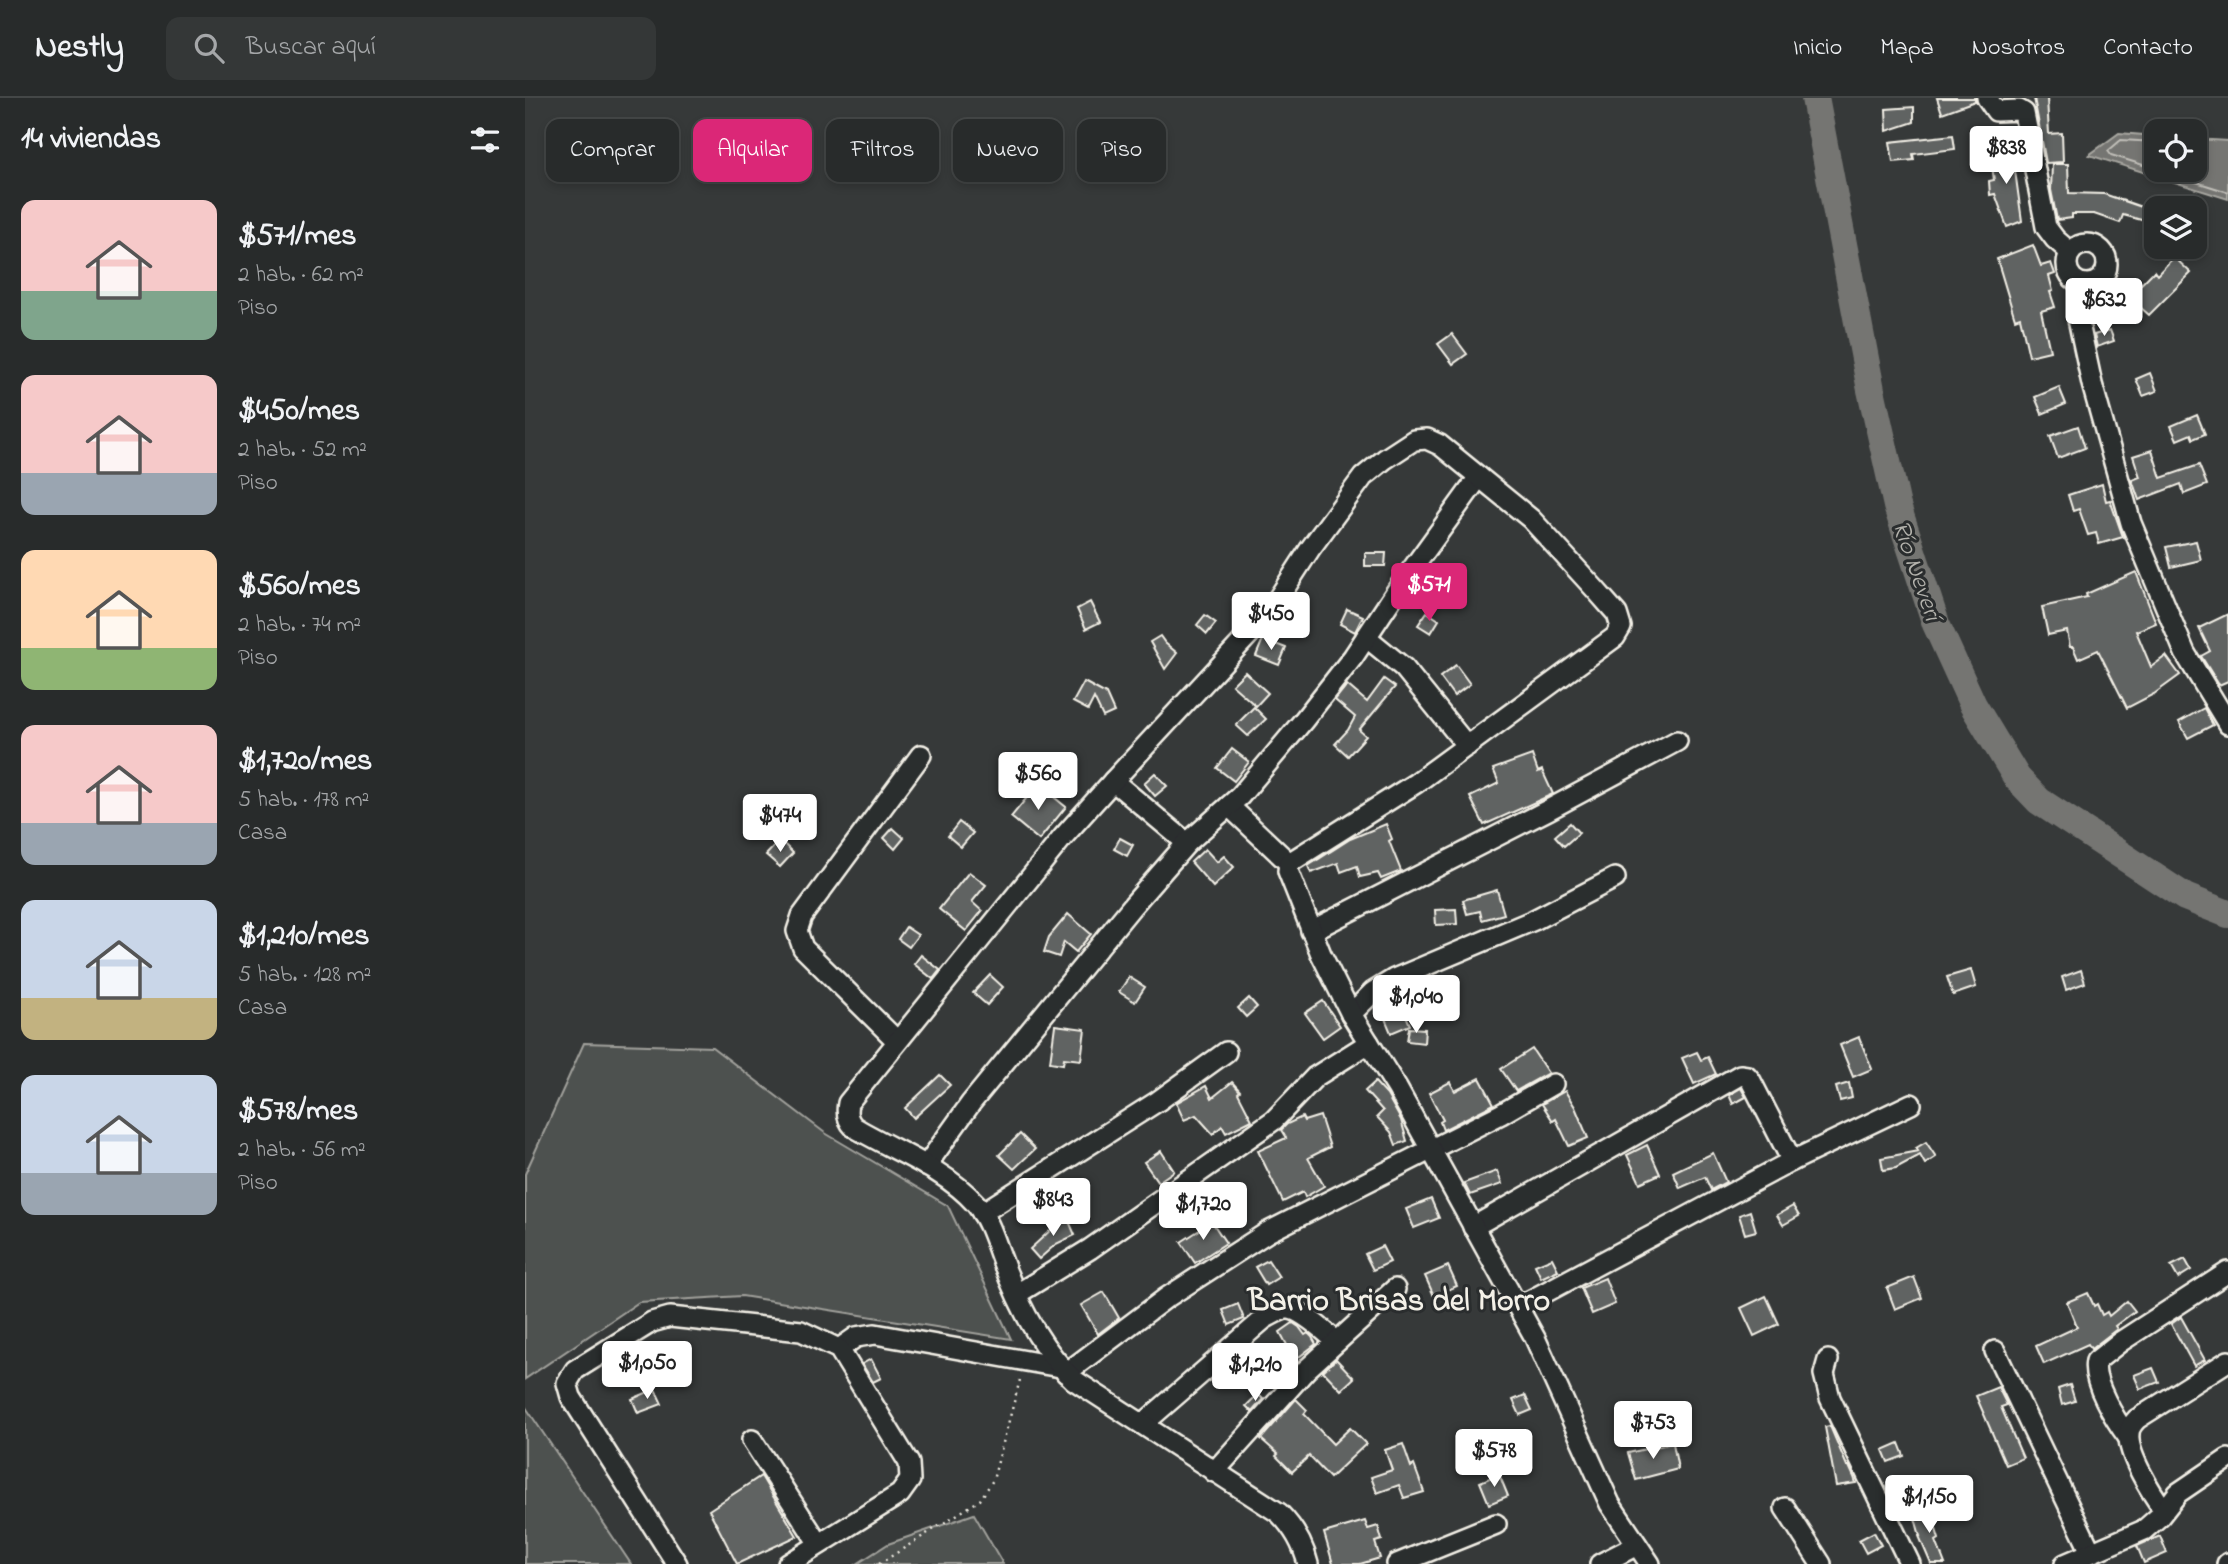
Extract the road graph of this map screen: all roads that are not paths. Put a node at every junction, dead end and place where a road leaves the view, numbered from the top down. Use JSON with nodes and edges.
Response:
{"nodes":[{"id":1,"x":1987,"y":98,"type":"edge"},
{"id":2,"x":2070,"y":252,"type":"junction"},
{"id":3,"x":2083,"y":284,"type":"junction"},
{"id":4,"x":1479,"y":477,"type":"junction"},
{"id":5,"x":1366,"y":637,"type":"junction"},
{"id":6,"x":2228,"y":724,"type":"edge"},
{"id":7,"x":1677,"y":741,"type":"dead end"},
{"id":8,"x":1467,"y":746,"type":"junction"},
{"id":9,"x":921,"y":755,"type":"dead end"},
{"id":10,"x":1113,"y":780,"type":"junction"},
{"id":11,"x":1229,"y":806,"type":"junction"},
{"id":12,"x":1187,"y":843,"type":"junction"},
{"id":13,"x":1289,"y":863,"type":"junction"},
{"id":14,"x":1615,"y":878,"type":"dead end"},
{"id":15,"x":1311,"y":931,"type":"junction"},
{"id":16,"x":1351,"y":1014,"type":"junction"},
{"id":17,"x":897,"y":1041,"type":"junction"},
{"id":18,"x":1369,"y":1043,"type":"junction"},
{"id":19,"x":1226,"y":1052,"type":"dead end"},
{"id":20,"x":1553,"y":1084,"type":"dead end"},
{"id":21,"x":1911,"y":1104,"type":"dead end"},
{"id":22,"x":1430,"y":1149,"type":"junction"},
{"id":23,"x":1792,"y":1161,"type":"junction"},
{"id":24,"x":926,"y":1166,"type":"junction"},
{"id":25,"x":982,"y":1213,"type":"junction"},
{"id":26,"x":1473,"y":1227,"type":"junction"},
{"id":27,"x":2228,"y":1272,"type":"edge"},
{"id":28,"x":1395,"y":1289,"type":"dead end"},
{"id":29,"x":1017,"y":1294,"type":"junction"},
{"id":30,"x":1518,"y":1307,"type":"junction"},
{"id":31,"x":1336,"y":1341,"type":"junction"},
{"id":32,"x":839,"y":1349,"type":"junction"},
{"id":33,"x":1995,"y":1351,"type":"dead end"},
{"id":34,"x":1828,"y":1360,"type":"dead end"},
{"id":35,"x":2228,"y":1361,"type":"edge"},
{"id":36,"x":1063,"y":1370,"type":"junction"},
{"id":37,"x":1143,"y":1424,"type":"junction"},
{"id":38,"x":2128,"y":1437,"type":"junction"},
{"id":39,"x":752,"y":1440,"type":"dead end"},
{"id":40,"x":2228,"y":1459,"type":"edge"},
{"id":41,"x":1214,"y":1472,"type":"junction"},
{"id":42,"x":1785,"y":1508,"type":"dead end"},
{"id":43,"x":2164,"y":1510,"type":"junction"},
{"id":44,"x":1496,"y":1524,"type":"dead end"},
{"id":45,"x":819,"y":1544,"type":"junction"},
{"id":46,"x":1637,"y":1545,"type":"junction"},
{"id":47,"x":2091,"y":1552,"type":"junction"},
{"id":48,"x":677,"y":1564,"type":"edge"},
{"id":49,"x":787,"y":1564,"type":"edge"},
{"id":50,"x":1308,"y":1564,"type":"edge"},
{"id":51,"x":1397,"y":1564,"type":"edge"},
{"id":52,"x":1600,"y":1564,"type":"edge"},
{"id":53,"x":1650,"y":1564,"type":"edge"},
{"id":54,"x":1821,"y":1564,"type":"edge"},
{"id":55,"x":1910,"y":1564,"type":"edge"},
{"id":56,"x":2065,"y":1564,"type":"edge"}],
"edges":[{"from":1,"to":2,"type":"street"},
{"from":2,"to":3,"type":"street"},
{"from":2,"to":3,"type":"street"},
{"from":3,"to":6,"type":"street"},
{"from":4,"to":5,"type":"street"},
{"from":4,"to":8,"type":"street"},
{"from":4,"to":10,"type":"street"},
{"from":5,"to":8,"type":"street"},
{"from":5,"to":11,"type":"street"},
{"from":7,"to":15,"type":"street"},
{"from":8,"to":13,"type":"street"},
{"from":9,"to":17,"type":"street"},
{"from":10,"to":12,"type":"street"},
{"from":10,"to":17,"type":"street"},
{"from":11,"to":12,"type":"street"},
{"from":11,"to":13,"type":"street"},
{"from":12,"to":24,"type":"street"},
{"from":13,"to":15,"type":"street"},
{"from":14,"to":16,"type":"street"},
{"from":15,"to":16,"type":"street"},
{"from":16,"to":18,"type":"street"},
{"from":17,"to":24,"type":"street"},
{"from":18,"to":22,"type":"street"},
{"from":18,"to":29,"type":"street"},
{"from":19,"to":25,"type":"street"},
{"from":20,"to":22,"type":"street"},
{"from":21,"to":23,"type":"street"},
{"from":22,"to":26,"type":"street"},
{"from":22,"to":36,"type":"street"},
{"from":23,"to":26,"type":"street"},
{"from":23,"to":30,"type":"street"},
{"from":24,"to":25,"type":"street"},
{"from":25,"to":29,"type":"street"},
{"from":26,"to":30,"type":"street"},
{"from":27,"to":38,"type":"street"},
{"from":28,"to":31,"type":"street"},
{"from":29,"to":36,"type":"street"},
{"from":30,"to":46,"type":"street"},
{"from":31,"to":37,"type":"street"},
{"from":31,"to":41,"type":"street"},
{"from":32,"to":36,"type":"street"},
{"from":32,"to":45,"type":"street"},
{"from":32,"to":48,"type":"street"},
{"from":33,"to":47,"type":"street"},
{"from":34,"to":55,"type":"street"},
{"from":35,"to":38,"type":"street"},
{"from":36,"to":37,"type":"street"},
{"from":37,"to":41,"type":"street"},
{"from":38,"to":43,"type":"street"},
{"from":39,"to":45,"type":"street"},
{"from":40,"to":43,"type":"street"},
{"from":41,"to":50,"type":"street"},
{"from":42,"to":54,"type":"street"},
{"from":43,"to":47,"type":"street"},
{"from":44,"to":51,"type":"street"},
{"from":45,"to":49,"type":"street"},
{"from":46,"to":52,"type":"street"},
{"from":46,"to":53,"type":"street"},
{"from":47,"to":56,"type":"street"}]}
